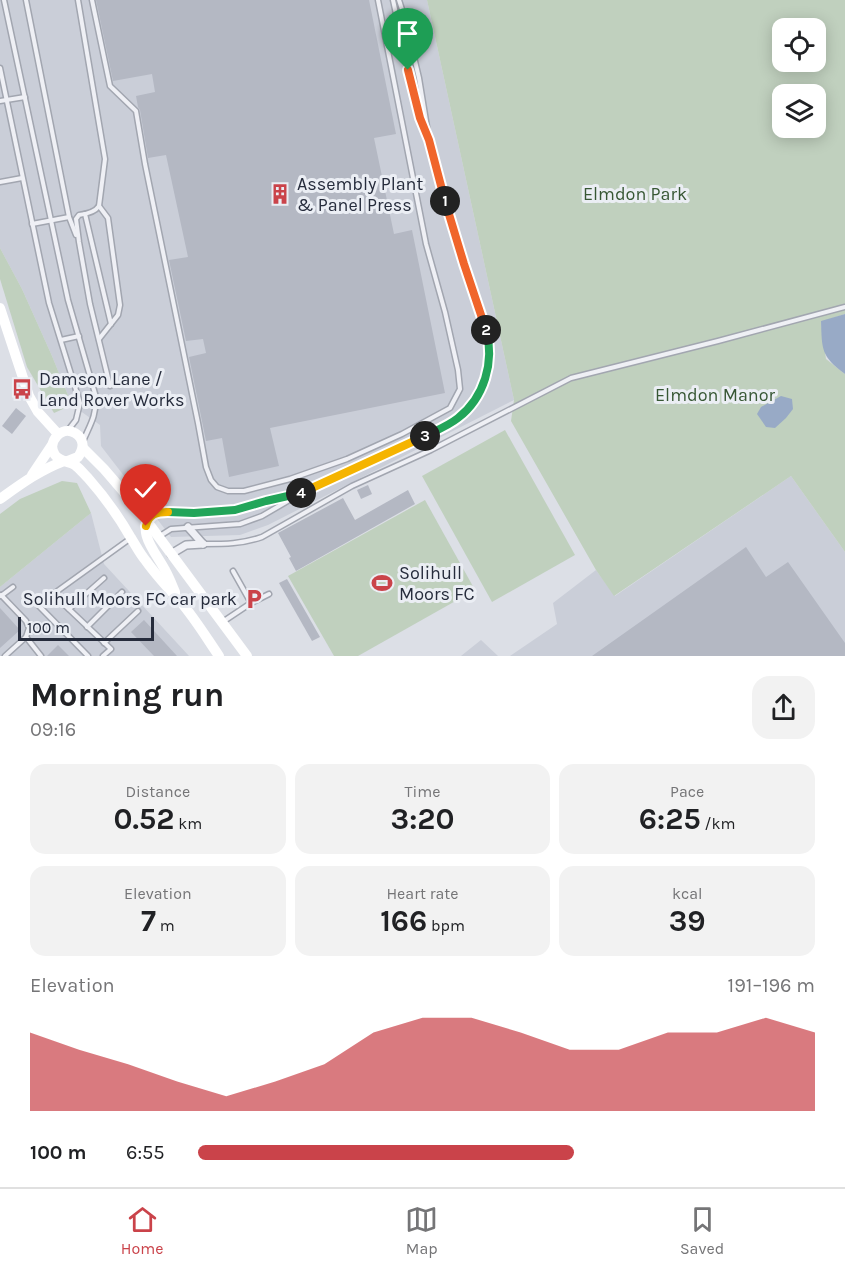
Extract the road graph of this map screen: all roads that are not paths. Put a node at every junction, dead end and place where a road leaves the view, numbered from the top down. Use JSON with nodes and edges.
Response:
{"nodes":[{"id":1,"x":4,"y":0,"type":"edge"},
{"id":2,"x":26,"y":0,"type":"edge"},
{"id":3,"x":78,"y":0,"type":"edge"},
{"id":4,"x":92,"y":0,"type":"edge"},
{"id":5,"x":378,"y":0,"type":"edge"},
{"id":6,"x":393,"y":0,"type":"edge"},
{"id":7,"x":399,"y":0,"type":"edge"},
{"id":8,"x":0,"y":68,"type":"edge"},
{"id":9,"x":25,"y":97,"type":"junction"},
{"id":10,"x":6,"y":100,"type":"junction"},
{"id":11,"x":0,"y":101,"type":"edge"},
{"id":12,"x":429,"y":140,"type":"junction"},
{"id":13,"x":22,"y":178,"type":"junction"},
{"id":14,"x":0,"y":182,"type":"edge"},
{"id":15,"x":99,"y":206,"type":"junction"},
{"id":16,"x":85,"y":214,"type":"junction"},
{"id":17,"x":69,"y":216,"type":"junction"},
{"id":18,"x":51,"y":220,"type":"junction"},
{"id":19,"x":32,"y":224,"type":"junction"},
{"id":20,"x":79,"y":242,"type":"junction"},
{"id":21,"x":845,"y":307,"type":"edge"},
{"id":22,"x":0,"y":308,"type":"edge"},
{"id":23,"x":111,"y":324,"type":"junction"},
{"id":24,"x":79,"y":336,"type":"junction"},
{"id":25,"x":99,"y":339,"type":"junction"},
{"id":26,"x":61,"y":340,"type":"junction"},
{"id":27,"x":110,"y":386,"type":"dead end"},
{"id":28,"x":63,"y":432,"type":"junction"},
{"id":29,"x":52,"y":446,"type":"junction"},
{"id":30,"x":83,"y":446,"type":"junction"},
{"id":31,"x":66,"y":461,"type":"junction"},
{"id":32,"x":31,"y":477,"type":"junction"},
{"id":33,"x":298,"y":495,"type":"junction"},
{"id":34,"x":0,"y":499,"type":"edge"},
{"id":35,"x":150,"y":518,"type":"junction"},
{"id":36,"x":188,"y":527,"type":"junction"},
{"id":37,"x":129,"y":534,"type":"junction"},
{"id":38,"x":159,"y":537,"type":"junction"},
{"id":39,"x":147,"y":538,"type":"junction"},
{"id":40,"x":203,"y":544,"type":"junction"},
{"id":41,"x":171,"y":554,"type":"junction"},
{"id":42,"x":233,"y":571,"type":"dead end"},
{"id":43,"x":104,"y":578,"type":"dead end"},
{"id":44,"x":13,"y":587,"type":"dead end"},
{"id":45,"x":122,"y":592,"type":"dead end"},
{"id":46,"x":53,"y":594,"type":"junction"},
{"id":47,"x":269,"y":594,"type":"dead end"},
{"id":48,"x":0,"y":596,"type":"edge"},
{"id":49,"x":179,"y":601,"type":"junction"},
{"id":50,"x":251,"y":603,"type":"junction"},
{"id":51,"x":69,"y":609,"type":"junction"},
{"id":52,"x":138,"y":611,"type":"dead end"},
{"id":53,"x":222,"y":623,"type":"junction"},
{"id":54,"x":87,"y":627,"type":"junction"},
{"id":55,"x":26,"y":637,"type":"junction"},
{"id":56,"x":104,"y":643,"type":"junction"},
{"id":57,"x":5,"y":656,"type":"edge"},
{"id":58,"x":41,"y":656,"type":"edge"},
{"id":59,"x":88,"y":656,"type":"edge"},
{"id":60,"x":103,"y":656,"type":"edge"},
{"id":61,"x":219,"y":656,"type":"edge"},
{"id":62,"x":247,"y":656,"type":"edge"}],
"edges":[{"from":1,"to":9,"type":"lane"},
{"from":2,"to":17,"type":"lane"},
{"from":3,"to":15,"type":"lane"},
{"from":4,"to":5,"type":"lane"},
{"from":6,"to":12,"type":"lane"},
{"from":7,"to":12,"type":"lane"},
{"from":8,"to":10,"type":"lane"},
{"from":9,"to":10,"type":"lane"},
{"from":9,"to":18,"type":"lane"},
{"from":10,"to":11,"type":"lane"},
{"from":10,"to":13,"type":"lane"},
{"from":12,"to":33,"type":"lane"},
{"from":13,"to":14,"type":"lane"},
{"from":13,"to":19,"type":"lane"},
{"from":15,"to":16,"type":"lane"},
{"from":15,"to":23,"type":"lane"},
{"from":16,"to":20,"type":"lane"},
{"from":16,"to":23,"type":"lane"},
{"from":17,"to":18,"type":"lane"},
{"from":17,"to":20,"type":"lane"},
{"from":18,"to":19,"type":"lane"},
{"from":18,"to":24,"type":"lane"},
{"from":19,"to":26,"type":"lane"},
{"from":20,"to":25,"type":"lane"},
{"from":21,"to":40,"type":"lane"},
{"from":22,"to":28,"type":"street"},
{"from":23,"to":25,"type":"lane"},
{"from":24,"to":26,"type":"lane"},
{"from":24,"to":30,"type":"lane"},
{"from":25,"to":27,"type":"lane"},
{"from":26,"to":28,"type":"lane"},
{"from":28,"to":29,"type":"street"},
{"from":28,"to":30,"type":"street"},
{"from":29,"to":31,"type":"street"},
{"from":29,"to":32,"type":"street"},
{"from":30,"to":31,"type":"street"},
{"from":30,"to":35,"type":"street"},
{"from":31,"to":32,"type":"street"},
{"from":31,"to":37,"type":"street"},
{"from":32,"to":34,"type":"street"},
{"from":33,"to":35,"type":"lane"},
{"from":33,"to":36,"type":"lane"},
{"from":35,"to":38,"type":"street"},
{"from":35,"to":39,"type":"street"},
{"from":36,"to":38,"type":"lane"},
{"from":36,"to":40,"type":"street"},
{"from":37,"to":39,"type":"street"},
{"from":37,"to":46,"type":"lane"},
{"from":37,"to":49,"type":"street"},
{"from":38,"to":39,"type":"street"},
{"from":38,"to":41,"type":"street"},
{"from":39,"to":49,"type":"street"},
{"from":40,"to":41,"type":"street"},
{"from":41,"to":53,"type":"street"},
{"from":42,"to":50,"type":"lane"},
{"from":43,"to":51,"type":"lane"},
{"from":44,"to":48,"type":"lane"},
{"from":45,"to":54,"type":"lane"},
{"from":46,"to":51,"type":"lane"},
{"from":46,"to":59,"type":"lane"},
{"from":47,"to":50,"type":"lane"},
{"from":48,"to":55,"type":"lane"},
{"from":49,"to":61,"type":"street"},
{"from":50,"to":53,"type":"lane"},
{"from":51,"to":54,"type":"lane"},
{"from":52,"to":56,"type":"lane"},
{"from":53,"to":62,"type":"street"},
{"from":54,"to":56,"type":"lane"},
{"from":55,"to":57,"type":"lane"},
{"from":55,"to":58,"type":"lane"},
{"from":56,"to":60,"type":"lane"}]}
